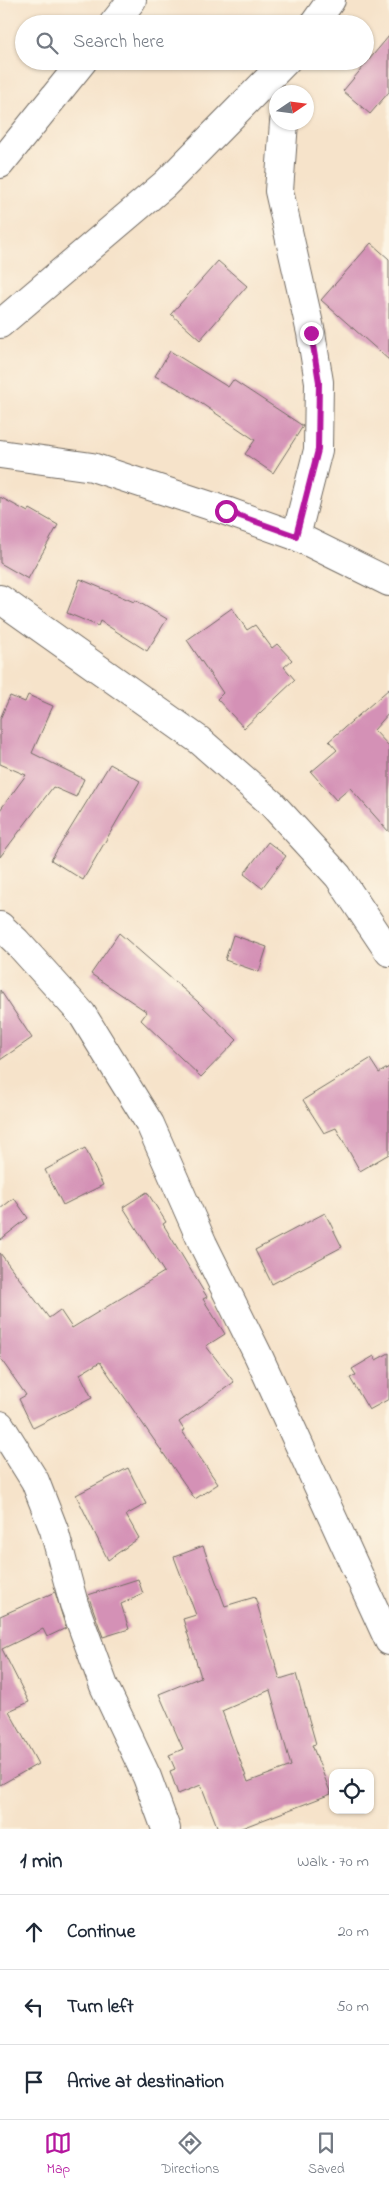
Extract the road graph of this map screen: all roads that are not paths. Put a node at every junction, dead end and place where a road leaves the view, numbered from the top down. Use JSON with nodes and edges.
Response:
{"nodes":[{"id":1,"x":132,"y":0,"type":"edge"},
{"id":2,"x":331,"y":0,"type":"edge"},
{"id":3,"x":120,"y":15,"type":"edge"},
{"id":4,"x":320,"y":15,"type":"edge"},
{"id":5,"x":76,"y":70,"type":"edge"},
{"id":6,"x":284,"y":73,"type":"edge"},
{"id":7,"x":283,"y":130,"type":"edge"},
{"id":8,"x":0,"y":164,"type":"edge"},
{"id":9,"x":0,"y":324,"type":"edge"},
{"id":10,"x":0,"y":454,"type":"edge"},
{"id":11,"x":296,"y":536,"type":"junction"},
{"id":12,"x":389,"y":582,"type":"edge"},
{"id":13,"x":0,"y":599,"type":"edge"},
{"id":14,"x":0,"y":926,"type":"edge"},
{"id":15,"x":389,"y":952,"type":"edge"},
{"id":16,"x":0,"y":1425,"type":"edge"},
{"id":17,"x":389,"y":1641,"type":"edge"},
{"id":18,"x":166,"y":1829,"type":"edge"}],
"edges":[{"from":1,"to":3,"type":"street"},
{"from":2,"to":4,"type":"street"},
{"from":5,"to":8,"type":"street"},
{"from":6,"to":9,"type":"street"},
{"from":7,"to":11,"type":"street"},
{"from":10,"to":11,"type":"street"},
{"from":11,"to":12,"type":"street"},
{"from":13,"to":15,"type":"street"},
{"from":14,"to":17,"type":"street"},
{"from":16,"to":18,"type":"street"}]}
